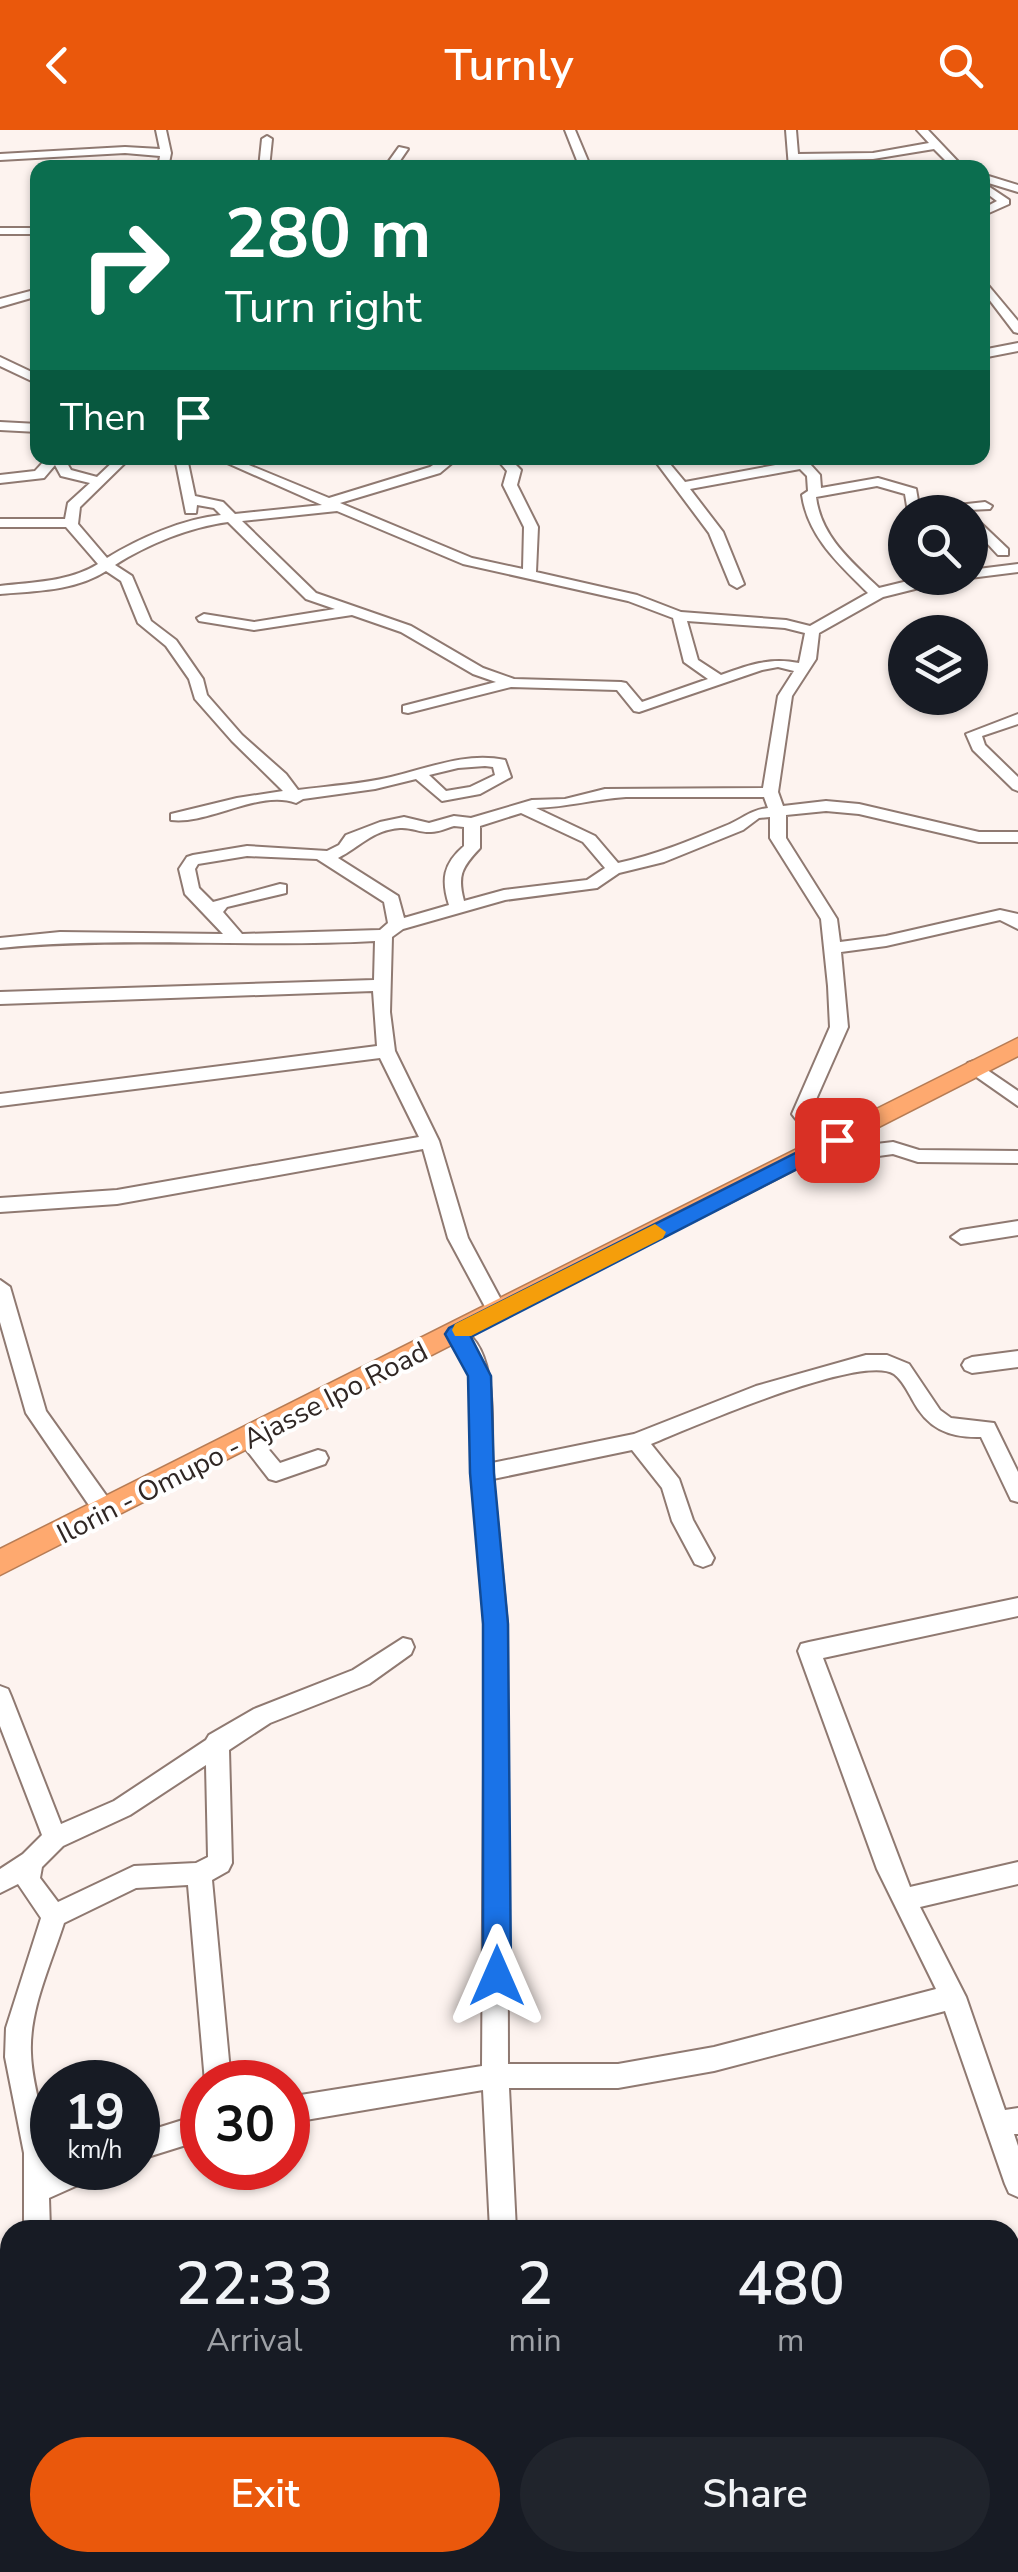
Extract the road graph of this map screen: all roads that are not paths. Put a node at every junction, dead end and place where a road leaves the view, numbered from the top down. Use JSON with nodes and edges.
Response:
{"nodes":[{"id":1,"x":161,"y":130,"type":"edge"},
{"id":2,"x":570,"y":130,"type":"edge"},
{"id":3,"x":791,"y":130,"type":"edge"},
{"id":4,"x":922,"y":130,"type":"edge"},
{"id":5,"x":267,"y":140,"type":"dead end"},
{"id":6,"x":938,"y":145,"type":"junction"},
{"id":7,"x":403,"y":148,"type":"dead end"},
{"id":8,"x":166,"y":153,"type":"junction"},
{"id":9,"x":0,"y":157,"type":"edge"},
{"id":10,"x":165,"y":160,"type":"edge"},
{"id":11,"x":265,"y":160,"type":"edge"},
{"id":12,"x":395,"y":160,"type":"edge"},
{"id":13,"x":583,"y":160,"type":"edge"},
{"id":14,"x":794,"y":160,"type":"edge"},
{"id":15,"x":821,"y":160,"type":"edge"},
{"id":16,"x":953,"y":160,"type":"edge"},
{"id":17,"x":990,"y":180,"type":"edge"},
{"id":18,"x":1018,"y":189,"type":"edge"},
{"id":19,"x":990,"y":191,"type":"edge"},
{"id":20,"x":990,"y":209,"type":"edge"},
{"id":21,"x":30,"y":230,"type":"edge"},
{"id":22,"x":0,"y":231,"type":"edge"},
{"id":23,"x":990,"y":292,"type":"edge"},
{"id":24,"x":30,"y":294,"type":"edge"},
{"id":25,"x":0,"y":303,"type":"edge"},
{"id":26,"x":1018,"y":329,"type":"edge"},
{"id":27,"x":1018,"y":347,"type":"edge"},
{"id":28,"x":990,"y":352,"type":"edge"},
{"id":29,"x":0,"y":361,"type":"edge"},
{"id":30,"x":30,"y":365,"type":"edge"},
{"id":31,"x":15,"y":370,"type":"junction"},
{"id":32,"x":30,"y":377,"type":"edge"},
{"id":33,"x":0,"y":426,"type":"edge"},
{"id":34,"x":30,"y":428,"type":"edge"},
{"id":35,"x":49,"y":465,"type":"edge"},
{"id":36,"x":61,"y":465,"type":"edge"},
{"id":37,"x":116,"y":465,"type":"edge"},
{"id":38,"x":182,"y":465,"type":"edge"},
{"id":39,"x":239,"y":465,"type":"edge"},
{"id":40,"x":442,"y":465,"type":"edge"},
{"id":41,"x":509,"y":465,"type":"edge"},
{"id":42,"x":665,"y":465,"type":"edge"},
{"id":43,"x":786,"y":465,"type":"edge"},
{"id":44,"x":807,"y":465,"type":"edge"},
{"id":45,"x":0,"y":479,"type":"edge"},
{"id":46,"x":98,"y":481,"type":"junction"},
{"id":47,"x":682,"y":487,"type":"junction"},
{"id":48,"x":815,"y":493,"type":"junction"},
{"id":49,"x":911,"y":495,"type":"edge"},
{"id":50,"x":188,"y":499,"type":"junction"},
{"id":51,"x":334,"y":504,"type":"junction"},
{"id":52,"x":234,"y":518,"type":"junction"},
{"id":53,"x":71,"y":522,"type":"junction"},
{"id":54,"x":0,"y":524,"type":"edge"},
{"id":55,"x":185,"y":527,"type":"junction"},
{"id":56,"x":1017,"y":534,"type":"edge"},
{"id":57,"x":988,"y":536,"type":"edge"},
{"id":58,"x":1004,"y":552,"type":"junction"},
{"id":59,"x":106,"y":565,"type":"junction"},
{"id":60,"x":1018,"y":568,"type":"edge"},
{"id":61,"x":996,"y":569,"type":"junction"},
{"id":62,"x":988,"y":571,"type":"edge"},
{"id":63,"x":529,"y":576,"type":"junction"},
{"id":64,"x":736,"y":584,"type":"dead end"},
{"id":65,"x":0,"y":590,"type":"edge"},
{"id":66,"x":888,"y":590,"type":"edge"},
{"id":67,"x":876,"y":594,"type":"junction"},
{"id":68,"x":350,"y":611,"type":"junction"},
{"id":69,"x":679,"y":616,"type":"junction"},
{"id":70,"x":204,"y":618,"type":"dead end"},
{"id":71,"x":812,"y":631,"type":"junction"},
{"id":72,"x":802,"y":668,"type":"junction"},
{"id":73,"x":716,"y":678,"type":"junction"},
{"id":74,"x":512,"y":683,"type":"junction"},
{"id":75,"x":408,"y":708,"type":"dead end"},
{"id":76,"x":1018,"y":719,"type":"edge"},
{"id":77,"x":418,"y":772,"type":"junction"},
{"id":78,"x":1018,"y":786,"type":"edge"},
{"id":79,"x":770,"y":792,"type":"junction"},
{"id":80,"x":296,"y":798,"type":"junction"},
{"id":81,"x":522,"y":808,"type":"junction"},
{"id":82,"x":778,"y":812,"type":"junction"},
{"id":83,"x":177,"y":817,"type":"dead end"},
{"id":84,"x":472,"y":824,"type":"junction"},
{"id":85,"x":737,"y":827,"type":"junction"},
{"id":86,"x":1018,"y":837,"type":"edge"},
{"id":87,"x":778,"y":838,"type":"junction"},
{"id":88,"x":326,"y":856,"type":"junction"},
{"id":89,"x":614,"y":868,"type":"junction"},
{"id":90,"x":280,"y":889,"type":"dead end"},
{"id":91,"x":459,"y":909,"type":"junction"},
{"id":92,"x":214,"y":912,"type":"junction"},
{"id":93,"x":1018,"y":924,"type":"edge"},
{"id":94,"x":390,"y":930,"type":"junction"},
{"id":95,"x":237,"y":939,"type":"junction"},
{"id":96,"x":0,"y":943,"type":"edge"},
{"id":97,"x":833,"y":948,"type":"junction"},
{"id":98,"x":382,"y":985,"type":"junction"},
{"id":99,"x":0,"y":998,"type":"edge"},
{"id":100,"x":1018,"y":1046,"type":"edge"},
{"id":101,"x":386,"y":1051,"type":"junction"},
{"id":102,"x":974,"y":1067,"type":"junction"},
{"id":103,"x":0,"y":1100,"type":"edge"},
{"id":104,"x":1018,"y":1100,"type":"edge"},
{"id":105,"x":430,"y":1140,"type":"junction"},
{"id":106,"x":827,"y":1144,"type":"junction"},
{"id":107,"x":1018,"y":1157,"type":"edge"},
{"id":108,"x":0,"y":1204,"type":"edge"},
{"id":109,"x":1018,"y":1228,"type":"edge"},
{"id":110,"x":962,"y":1236,"type":"dead end"},
{"id":111,"x":0,"y":1287,"type":"edge"},
{"id":112,"x":497,"y":1311,"type":"junction"},
{"id":113,"x":457,"y":1334,"type":"junction"},
{"id":114,"x":1018,"y":1359,"type":"edge"},
{"id":115,"x":972,"y":1365,"type":"dead end"},
{"id":116,"x":248,"y":1438,"type":"junction"},
{"id":117,"x":636,"y":1441,"type":"junction"},
{"id":118,"x":318,"y":1458,"type":"dead end"},
{"id":119,"x":482,"y":1473,"type":"junction"},
{"id":120,"x":1018,"y":1494,"type":"edge"},
{"id":121,"x":105,"y":1511,"type":"junction"},
{"id":122,"x":704,"y":1558,"type":"dead end"},
{"id":123,"x":0,"y":1563,"type":"edge"},
{"id":124,"x":1018,"y":1607,"type":"edge"},
{"id":125,"x":403,"y":1648,"type":"dead end"},
{"id":126,"x":0,"y":1696,"type":"edge"},
{"id":127,"x":217,"y":1742,"type":"junction"},
{"id":128,"x":56,"y":1838,"type":"junction"},
{"id":129,"x":32,"y":1862,"type":"junction"},
{"id":130,"x":199,"y":1874,"type":"junction"},
{"id":131,"x":1018,"y":1874,"type":"edge"},
{"id":132,"x":0,"y":1882,"type":"edge"},
{"id":133,"x":905,"y":1900,"type":"junction"},
{"id":134,"x":54,"y":1916,"type":"junction"},
{"id":135,"x":953,"y":1997,"type":"junction"},
{"id":136,"x":216,"y":2060,"type":"edge"},
{"id":137,"x":494,"y":2076,"type":"junction"},
{"id":138,"x":310,"y":2106,"type":"edge"},
{"id":139,"x":30,"y":2118,"type":"edge"},
{"id":140,"x":1007,"y":2122,"type":"edge"},
{"id":141,"x":1018,"y":2184,"type":"edge"},
{"id":142,"x":34,"y":2190,"type":"edge"},
{"id":143,"x":36,"y":2220,"type":"edge"},
{"id":144,"x":502,"y":2220,"type":"edge"}],
"edges":[{"from":1,"to":8,"type":"street"},
{"from":2,"to":13,"type":"street"},
{"from":3,"to":14,"type":"street"},
{"from":4,"to":6,"type":"street"},
{"from":5,"to":11,"type":"street"},
{"from":6,"to":15,"type":"street"},
{"from":6,"to":16,"type":"street"},
{"from":7,"to":12,"type":"street"},
{"from":8,"to":9,"type":"street"},
{"from":8,"to":10,"type":"street"},
{"from":17,"to":18,"type":"street"},
{"from":19,"to":20,"type":"street"},
{"from":21,"to":22,"type":"street"},
{"from":23,"to":26,"type":"street"},
{"from":24,"to":25,"type":"street"},
{"from":27,"to":28,"type":"street"},
{"from":29,"to":31,"type":"street"},
{"from":30,"to":31,"type":"street"},
{"from":31,"to":32,"type":"street"},
{"from":33,"to":34,"type":"street"},
{"from":35,"to":45,"type":"street"},
{"from":36,"to":46,"type":"street"},
{"from":37,"to":46,"type":"street"},
{"from":38,"to":50,"type":"street"},
{"from":39,"to":51,"type":"street"},
{"from":40,"to":51,"type":"street"},
{"from":41,"to":63,"type":"street"},
{"from":42,"to":47,"type":"street"},
{"from":43,"to":47,"type":"street"},
{"from":44,"to":48,"type":"street"},
{"from":46,"to":53,"type":"street"},
{"from":47,"to":64,"type":"street"},
{"from":48,"to":49,"type":"street"},
{"from":48,"to":67,"type":"street"},
{"from":50,"to":52,"type":"street"},
{"from":50,"to":55,"type":"street"},
{"from":51,"to":52,"type":"street"},
{"from":51,"to":63,"type":"street"},
{"from":52,"to":55,"type":"street"},
{"from":52,"to":68,"type":"street"},
{"from":53,"to":54,"type":"street"},
{"from":53,"to":59,"type":"street"},
{"from":55,"to":59,"type":"street"},
{"from":56,"to":58,"type":"street"},
{"from":57,"to":58,"type":"street"},
{"from":58,"to":61,"type":"street"},
{"from":59,"to":65,"type":"street"},
{"from":59,"to":80,"type":"street"},
{"from":60,"to":61,"type":"street"},
{"from":61,"to":62,"type":"street"},
{"from":63,"to":69,"type":"street"},
{"from":66,"to":67,"type":"street"},
{"from":67,"to":71,"type":"street"},
{"from":68,"to":70,"type":"street"},
{"from":68,"to":74,"type":"street"},
{"from":69,"to":71,"type":"street"},
{"from":69,"to":73,"type":"street"},
{"from":71,"to":72,"type":"street"},
{"from":72,"to":73,"type":"street"},
{"from":72,"to":79,"type":"street"},
{"from":73,"to":74,"type":"street"},
{"from":74,"to":75,"type":"street"},
{"from":76,"to":78,"type":"street"},
{"from":77,"to":77,"type":"street"},
{"from":77,"to":80,"type":"street"},
{"from":79,"to":81,"type":"street"},
{"from":79,"to":82,"type":"street"},
{"from":80,"to":83,"type":"street"},
{"from":81,"to":84,"type":"street"},
{"from":81,"to":89,"type":"street"},
{"from":82,"to":85,"type":"street"},
{"from":82,"to":86,"type":"street"},
{"from":82,"to":87,"type":"street"},
{"from":84,"to":88,"type":"street"},
{"from":84,"to":91,"type":"street"},
{"from":85,"to":87,"type":"street"},
{"from":85,"to":89,"type":"street"},
{"from":87,"to":97,"type":"street"},
{"from":88,"to":92,"type":"street"},
{"from":88,"to":94,"type":"street"},
{"from":89,"to":91,"type":"street"},
{"from":90,"to":92,"type":"street"},
{"from":91,"to":94,"type":"street"},
{"from":92,"to":95,"type":"street"},
{"from":93,"to":97,"type":"street"},
{"from":94,"to":95,"type":"street"},
{"from":94,"to":98,"type":"street"},
{"from":95,"to":96,"type":"street"},
{"from":97,"to":106,"type":"street"},
{"from":98,"to":99,"type":"street"},
{"from":98,"to":101,"type":"street"},
{"from":100,"to":102,"type":"highway","name":"Ilorin - Omupo - Ajasse Ipo Road"},
{"from":101,"to":103,"type":"street"},
{"from":101,"to":105,"type":"street"},
{"from":102,"to":104,"type":"street"},
{"from":102,"to":106,"type":"highway","name":"Ilorin - Omupo - Ajasse Ipo Road"},
{"from":105,"to":108,"type":"street"},
{"from":105,"to":112,"type":"street"},
{"from":106,"to":107,"type":"street"},
{"from":106,"to":112,"type":"highway","name":"Ilorin - Omupo - Ajasse Ipo Road"},
{"from":109,"to":110,"type":"street"},
{"from":111,"to":121,"type":"street"},
{"from":112,"to":113,"type":"highway","name":"Ilorin - Omupo - Ajasse Ipo Road"},
{"from":113,"to":116,"type":"highway","name":"Ilorin - Omupo - Ajasse Ipo Road"},
{"from":113,"to":119,"type":"street"},
{"from":114,"to":115,"type":"street"},
{"from":116,"to":118,"type":"street"},
{"from":116,"to":121,"type":"highway","name":"Ilorin - Omupo - Ajasse Ipo Road"},
{"from":117,"to":119,"type":"street"},
{"from":117,"to":120,"type":"street"},
{"from":117,"to":122,"type":"street"},
{"from":119,"to":137,"type":"street"},
{"from":121,"to":123,"type":"highway","name":"Ilorin - Omupo - Ajasse Ipo Road"},
{"from":124,"to":133,"type":"street"},
{"from":125,"to":127,"type":"street"},
{"from":126,"to":128,"type":"street"},
{"from":127,"to":128,"type":"street"},
{"from":127,"to":130,"type":"street"},
{"from":128,"to":129,"type":"street"},
{"from":129,"to":132,"type":"street"},
{"from":129,"to":134,"type":"street"},
{"from":130,"to":134,"type":"street"},
{"from":130,"to":136,"type":"street"},
{"from":131,"to":133,"type":"street"},
{"from":133,"to":135,"type":"street"},
{"from":134,"to":139,"type":"street"},
{"from":135,"to":137,"type":"street"},
{"from":135,"to":140,"type":"street"},
{"from":137,"to":138,"type":"street"},
{"from":137,"to":144,"type":"street"},
{"from":140,"to":141,"type":"street"},
{"from":142,"to":143,"type":"street"}]}
